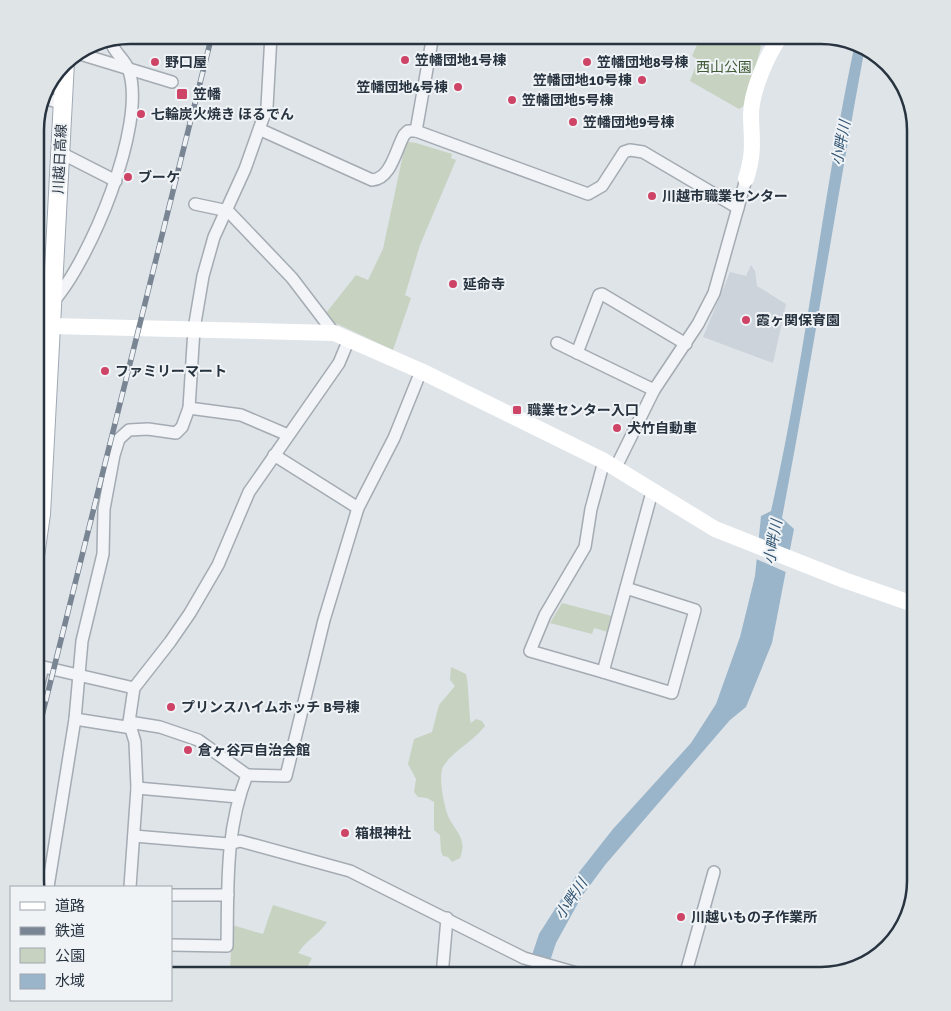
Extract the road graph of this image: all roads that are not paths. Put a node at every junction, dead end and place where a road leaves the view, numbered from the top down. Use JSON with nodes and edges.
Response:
{"nodes":[{"id":1,"x":270,"y":44,"type":"edge"},
{"id":2,"x":431,"y":44,"type":"edge"},
{"id":3,"x":776,"y":44,"type":"edge"},
{"id":4,"x":113,"y":45,"type":"edge"},
{"id":5,"x":86,"y":56,"type":"edge"},
{"id":6,"x":129,"y":69,"type":"junction"},
{"id":7,"x":64,"y":74,"type":"edge"},
{"id":8,"x":172,"y":82,"type":"dead end"},
{"id":9,"x":49,"y":99,"type":"edge"},
{"id":10,"x":63,"y":104,"type":"junction"},
{"id":11,"x":261,"y":130,"type":"junction"},
{"id":12,"x":416,"y":131,"type":"junction"},
{"id":13,"x":61,"y":153,"type":"junction"},
{"id":14,"x":746,"y":179,"type":"joint"},
{"id":15,"x":116,"y":181,"type":"junction"},
{"id":16,"x":195,"y":204,"type":"dead end"},
{"id":17,"x":738,"y":208,"type":"junction"},
{"id":18,"x":228,"y":211,"type":"junction"},
{"id":19,"x":44,"y":281,"type":"edge"},
{"id":20,"x":53,"y":283,"type":"junction"},
{"id":21,"x":52,"y":304,"type":"junction"},
{"id":22,"x":51,"y":326,"type":"junction"},
{"id":23,"x":194,"y":330,"type":"junction"},
{"id":24,"x":342,"y":336,"type":"junction"},
{"id":25,"x":557,"y":343,"type":"dead end"},
{"id":26,"x":686,"y":344,"type":"junction"},
{"id":27,"x":577,"y":353,"type":"junction"},
{"id":28,"x":421,"y":371,"type":"junction"},
{"id":29,"x":654,"y":390,"type":"junction"},
{"id":30,"x":44,"y":391,"type":"edge"},
{"id":31,"x":189,"y":408,"type":"junction"},
{"id":32,"x":288,"y":435,"type":"junction"},
{"id":33,"x":274,"y":455,"type":"junction"},
{"id":34,"x":610,"y":464,"type":"junction"},
{"id":35,"x":652,"y":492,"type":"junction"},
{"id":36,"x":358,"y":508,"type":"junction"},
{"id":37,"x":626,"y":588,"type":"junction"},
{"id":38,"x":907,"y":602,"type":"edge"},
{"id":39,"x":44,"y":667,"type":"edge"},
{"id":40,"x":603,"y":672,"type":"junction"},
{"id":41,"x":80,"y":675,"type":"junction"},
{"id":42,"x":134,"y":688,"type":"junction"},
{"id":43,"x":75,"y":719,"type":"junction"},
{"id":44,"x":130,"y":725,"type":"junction"},
{"id":45,"x":247,"y":775,"type":"junction"},
{"id":46,"x":137,"y":788,"type":"junction"},
{"id":47,"x":238,"y":797,"type":"junction"},
{"id":48,"x":134,"y":836,"type":"junction"},
{"id":49,"x":229,"y":844,"type":"junction"},
{"id":50,"x":714,"y":872,"type":"dead end"},
{"id":51,"x":48,"y":886,"type":"edge"},
{"id":52,"x":130,"y":886,"type":"edge"},
{"id":53,"x":172,"y":895,"type":"edge"},
{"id":54,"x":228,"y":895,"type":"junction"},
{"id":55,"x":447,"y":918,"type":"junction"},
{"id":56,"x":172,"y":945,"type":"edge"},
{"id":57,"x":443,"y":967,"type":"edge"},
{"id":58,"x":552,"y":967,"type":"edge"},
{"id":59,"x":688,"y":967,"type":"edge"}],
"edges":[{"from":1,"to":11,"type":"street"},
{"from":2,"to":12,"type":"street"},
{"from":3,"to":14,"type":"street"},
{"from":4,"to":6,"type":"street"},
{"from":5,"to":6,"type":"street"},
{"from":6,"to":8,"type":"street"},
{"from":6,"to":15,"type":"street"},
{"from":7,"to":10,"type":"main road","name":"川越日高線"},
{"from":9,"to":10,"type":"street"},
{"from":10,"to":13,"type":"main road","name":"川越日高線"},
{"from":11,"to":12,"type":"street"},
{"from":11,"to":18,"type":"street"},
{"from":12,"to":17,"type":"street"},
{"from":13,"to":15,"type":"street"},
{"from":13,"to":20,"type":"main road","name":"川越日高線"},
{"from":14,"to":17,"type":"street"},
{"from":15,"to":21,"type":"street"},
{"from":16,"to":18,"type":"street"},
{"from":17,"to":26,"type":"street"},
{"from":18,"to":23,"type":"street"},
{"from":18,"to":24,"type":"street"},
{"from":19,"to":20,"type":"street"},
{"from":20,"to":21,"type":"main road","name":"川越日高線"},
{"from":21,"to":22,"type":"main road","name":"川越日高線"},
{"from":22,"to":23,"type":"street"},
{"from":22,"to":30,"type":"main road","name":"川越日高線"},
{"from":23,"to":24,"type":"street"},
{"from":23,"to":31,"type":"street"},
{"from":24,"to":28,"type":"street"},
{"from":24,"to":32,"type":"street"},
{"from":25,"to":27,"type":"street"},
{"from":26,"to":27,"type":"street"},
{"from":26,"to":29,"type":"street"},
{"from":27,"to":29,"type":"street"},
{"from":28,"to":34,"type":"street"},
{"from":28,"to":36,"type":"street"},
{"from":29,"to":34,"type":"street"},
{"from":31,"to":32,"type":"street"},
{"from":31,"to":41,"type":"street"},
{"from":32,"to":33,"type":"street"},
{"from":33,"to":36,"type":"street"},
{"from":33,"to":42,"type":"street"},
{"from":34,"to":35,"type":"street"},
{"from":34,"to":40,"type":"street"},
{"from":35,"to":37,"type":"street"},
{"from":35,"to":38,"type":"street"},
{"from":36,"to":45,"type":"street"},
{"from":37,"to":40,"type":"street"},
{"from":37,"to":40,"type":"street"},
{"from":39,"to":41,"type":"street"},
{"from":41,"to":42,"type":"street"},
{"from":41,"to":43,"type":"street"},
{"from":42,"to":44,"type":"street"},
{"from":43,"to":44,"type":"street"},
{"from":43,"to":51,"type":"street"},
{"from":44,"to":45,"type":"street"},
{"from":44,"to":46,"type":"street"},
{"from":45,"to":47,"type":"street"},
{"from":46,"to":47,"type":"street"},
{"from":46,"to":48,"type":"street"},
{"from":47,"to":49,"type":"street"},
{"from":48,"to":49,"type":"street"},
{"from":48,"to":52,"type":"street"},
{"from":49,"to":54,"type":"street"},
{"from":49,"to":55,"type":"street"},
{"from":50,"to":59,"type":"street"},
{"from":53,"to":54,"type":"street"},
{"from":54,"to":56,"type":"street"},
{"from":55,"to":57,"type":"street"},
{"from":55,"to":58,"type":"street"}]}
